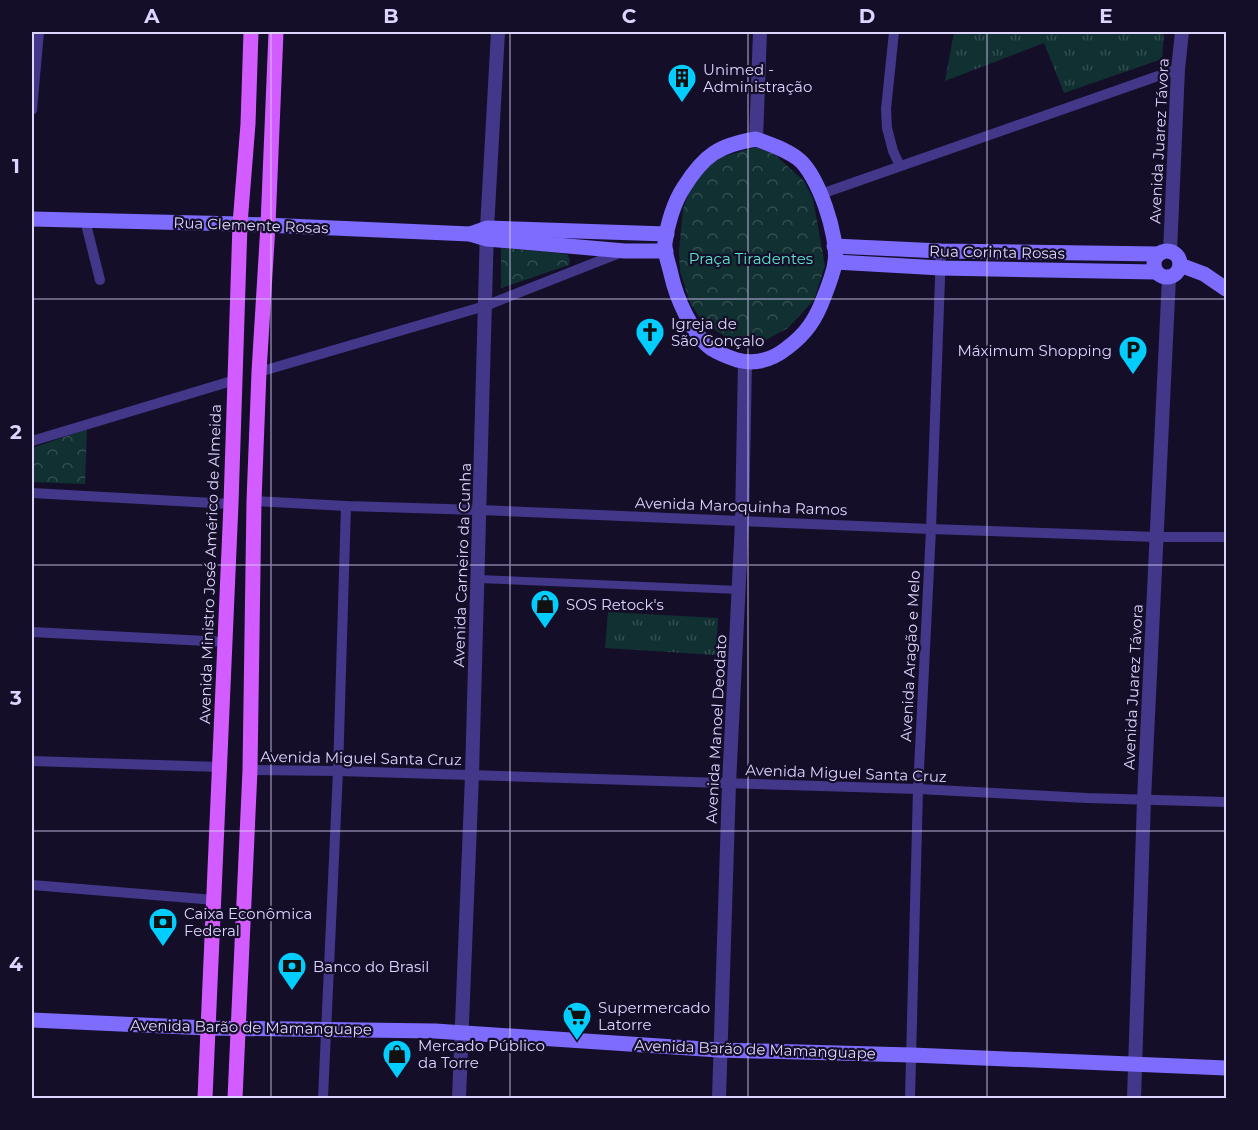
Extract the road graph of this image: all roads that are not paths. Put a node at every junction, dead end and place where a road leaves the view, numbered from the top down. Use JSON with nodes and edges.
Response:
{"nodes":[{"id":1,"x":39,"y":32,"type":"edge"},
{"id":2,"x":251,"y":32,"type":"edge"},
{"id":3,"x":276,"y":32,"type":"edge"},
{"id":4,"x":498,"y":32,"type":"edge"},
{"id":5,"x":760,"y":32,"type":"edge"},
{"id":6,"x":894,"y":32,"type":"edge"},
{"id":7,"x":1182,"y":32,"type":"edge"},
{"id":8,"x":34,"y":65,"type":"edge"},
{"id":9,"x":1178,"y":69,"type":"junction"},
{"id":10,"x":32,"y":110,"type":"edge"},
{"id":11,"x":756,"y":139,"type":"junction"},
{"id":12,"x":900,"y":166,"type":"junction"},
{"id":13,"x":821,"y":194,"type":"junction"},
{"id":14,"x":32,"y":219,"type":"edge"},
{"id":15,"x":85,"y":220,"type":"junction"},
{"id":16,"x":240,"y":224,"type":"junction"},
{"id":17,"x":268,"y":225,"type":"junction"},
{"id":18,"x":487,"y":234,"type":"junction"},
{"id":19,"x":667,"y":234,"type":"junction"},
{"id":20,"x":625,"y":251,"type":"junction"},
{"id":21,"x":666,"y":251,"type":"junction"},
{"id":22,"x":941,"y":251,"type":"junction"},
{"id":23,"x":1165,"y":253,"type":"junction"},
{"id":24,"x":835,"y":254,"type":"junction"},
{"id":25,"x":1180,"y":265,"type":"junction"},
{"id":26,"x":941,"y":268,"type":"junction"},
{"id":27,"x":1163,"y":275,"type":"junction"},
{"id":28,"x":100,"y":280,"type":"dead end"},
{"id":29,"x":1227,"y":289,"type":"edge"},
{"id":30,"x":485,"y":306,"type":"junction"},
{"id":31,"x":745,"y":362,"type":"junction"},
{"id":32,"x":259,"y":372,"type":"junction"},
{"id":33,"x":235,"y":380,"type":"junction"},
{"id":34,"x":32,"y":441,"type":"edge"},
{"id":35,"x":32,"y":493,"type":"edge"},
{"id":36,"x":254,"y":501,"type":"junction"},
{"id":37,"x":231,"y":504,"type":"junction"},
{"id":38,"x":346,"y":506,"type":"junction"},
{"id":39,"x":480,"y":510,"type":"junction"},
{"id":40,"x":742,"y":521,"type":"junction"},
{"id":41,"x":931,"y":529,"type":"junction"},
{"id":42,"x":1156,"y":537,"type":"junction"},
{"id":43,"x":1227,"y":537,"type":"edge"},
{"id":44,"x":478,"y":579,"type":"junction"},
{"id":45,"x":739,"y":590,"type":"junction"},
{"id":46,"x":32,"y":632,"type":"edge"},
{"id":47,"x":225,"y":642,"type":"junction"},
{"id":48,"x":32,"y":760,"type":"edge"},
{"id":49,"x":220,"y":767,"type":"junction"},
{"id":50,"x":249,"y":770,"type":"junction"},
{"id":51,"x":338,"y":771,"type":"junction"},
{"id":52,"x":472,"y":775,"type":"junction"},
{"id":53,"x":729,"y":784,"type":"junction"},
{"id":54,"x":918,"y":789,"type":"junction"},
{"id":55,"x":1144,"y":800,"type":"junction"},
{"id":56,"x":1227,"y":801,"type":"edge"},
{"id":57,"x":32,"y":885,"type":"edge"},
{"id":58,"x":215,"y":900,"type":"junction"},
{"id":59,"x":32,"y":1020,"type":"edge"},
{"id":60,"x":239,"y":1027,"type":"junction"},
{"id":61,"x":208,"y":1028,"type":"junction"},
{"id":62,"x":326,"y":1029,"type":"junction"},
{"id":63,"x":461,"y":1033,"type":"junction"},
{"id":64,"x":719,"y":1050,"type":"junction"},
{"id":65,"x":912,"y":1055,"type":"junction"},
{"id":66,"x":1136,"y":1065,"type":"junction"},
{"id":67,"x":1227,"y":1068,"type":"edge"},
{"id":68,"x":205,"y":1098,"type":"edge"},
{"id":69,"x":235,"y":1098,"type":"edge"},
{"id":70,"x":323,"y":1098,"type":"edge"},
{"id":71,"x":459,"y":1098,"type":"edge"},
{"id":72,"x":718,"y":1098,"type":"edge"},
{"id":73,"x":910,"y":1098,"type":"edge"},
{"id":74,"x":1134,"y":1098,"type":"edge"}],
"edges":[{"from":1,"to":8,"type":"street"},
{"from":2,"to":16,"type":"main road","name":"Avenida Ministro José Américo de Almeida"},
{"from":3,"to":17,"type":"main road"},
{"from":4,"to":18,"type":"street","name":"Avenida Carneiro da Cunha"},
{"from":5,"to":11,"type":"street"},
{"from":6,"to":12,"type":"street"},
{"from":7,"to":9,"type":"street","name":"Avenida Juarez Távora"},
{"from":8,"to":10,"type":"street"},
{"from":9,"to":12,"type":"street"},
{"from":9,"to":23,"type":"street","name":"Avenida Juarez Távora"},
{"from":11,"to":13,"type":"main road"},
{"from":11,"to":19,"type":"main road"},
{"from":12,"to":13,"type":"street"},
{"from":13,"to":24,"type":"main road"},
{"from":14,"to":15,"type":"main road","name":"Rua Clemente Rosas"},
{"from":15,"to":16,"type":"main road","name":"Rua Clemente Rosas"},
{"from":15,"to":28,"type":"street"},
{"from":16,"to":17,"type":"main road","name":"Rua Clemente Rosas"},
{"from":16,"to":33,"type":"main road","name":"Avenida Ministro José Américo de Almeida"},
{"from":17,"to":18,"type":"main road","name":"Rua Clemente Rosas"},
{"from":17,"to":32,"type":"main road"},
{"from":18,"to":19,"type":"main road","name":"Rua Clemente Rosas"},
{"from":18,"to":20,"type":"main road","name":"Rua Clemente Rosas"},
{"from":18,"to":30,"type":"street","name":"Avenida Carneiro da Cunha"},
{"from":19,"to":21,"type":"main road"},
{"from":20,"to":21,"type":"main road","name":"Rua Clemente Rosas"},
{"from":20,"to":30,"type":"street","name":"Rua Clemente Rosas"},
{"from":21,"to":31,"type":"main road"},
{"from":22,"to":23,"type":"main road","name":"Rua Corinta Rosas"},
{"from":22,"to":24,"type":"main road","name":"Rua Corinta Rosas"},
{"from":22,"to":26,"type":"street","name":"Avenida Aragão e Melo"},
{"from":23,"to":25,"type":"main road"},
{"from":23,"to":27,"type":"main road"},
{"from":24,"to":26,"type":"main road","name":"Rua Corinta Rosas"},
{"from":24,"to":31,"type":"main road"},
{"from":25,"to":27,"type":"main road"},
{"from":25,"to":29,"type":"main road"},
{"from":26,"to":27,"type":"main road","name":"Rua Corinta Rosas"},
{"from":26,"to":41,"type":"street","name":"Avenida Aragão e Melo"},
{"from":27,"to":42,"type":"street","name":"Avenida Juarez Távora"},
{"from":30,"to":32,"type":"street","name":"Rua Clemente Rosas"},
{"from":30,"to":39,"type":"street","name":"Avenida Carneiro da Cunha"},
{"from":31,"to":40,"type":"street","name":"Avenida Manoel Deodato"},
{"from":32,"to":36,"type":"main road"},
{"from":33,"to":34,"type":"street"},
{"from":33,"to":37,"type":"main road","name":"Avenida Ministro José Américo de Almeida"},
{"from":35,"to":37,"type":"street"},
{"from":36,"to":38,"type":"street","name":"Avenida Maroquinha Ramos"},
{"from":36,"to":50,"type":"main road"},
{"from":37,"to":47,"type":"main road","name":"Avenida Ministro José Américo de Almeida"},
{"from":38,"to":39,"type":"street","name":"Avenida Maroquinha Ramos"},
{"from":38,"to":51,"type":"street"},
{"from":39,"to":40,"type":"street","name":"Avenida Maroquinha Ramos"},
{"from":39,"to":44,"type":"street","name":"Avenida Carneiro da Cunha"},
{"from":40,"to":41,"type":"street","name":"Avenida Maroquinha Ramos"},
{"from":40,"to":45,"type":"street","name":"Avenida Manoel Deodato"},
{"from":41,"to":42,"type":"street","name":"Avenida Maroquinha Ramos"},
{"from":41,"to":54,"type":"street","name":"Avenida Aragão e Melo"},
{"from":42,"to":43,"type":"street","name":"Avenida Maroquinha Ramos"},
{"from":42,"to":55,"type":"street","name":"Avenida Juarez Távora"},
{"from":44,"to":45,"type":"street"},
{"from":44,"to":52,"type":"street","name":"Avenida Carneiro da Cunha"},
{"from":45,"to":53,"type":"street","name":"Avenida Manoel Deodato"},
{"from":46,"to":47,"type":"street"},
{"from":47,"to":49,"type":"main road","name":"Avenida Ministro José Américo de Almeida"},
{"from":48,"to":49,"type":"street"},
{"from":49,"to":58,"type":"main road","name":"Avenida Ministro José Américo de Almeida"},
{"from":50,"to":51,"type":"street","name":"Avenida Miguel Santa Cruz"},
{"from":50,"to":60,"type":"main road"},
{"from":51,"to":52,"type":"street","name":"Avenida Miguel Santa Cruz"},
{"from":51,"to":62,"type":"street"},
{"from":52,"to":53,"type":"street","name":"Avenida Miguel Santa Cruz"},
{"from":52,"to":63,"type":"street","name":"Avenida Carneiro da Cunha"},
{"from":53,"to":54,"type":"street","name":"Avenida Miguel Santa Cruz"},
{"from":53,"to":64,"type":"street","name":"Avenida Manoel Deodato"},
{"from":54,"to":55,"type":"street","name":"Avenida Miguel Santa Cruz"},
{"from":54,"to":65,"type":"street","name":"Avenida Aragão e Melo"},
{"from":55,"to":56,"type":"street","name":"Avenida Miguel Santa Cruz"},
{"from":55,"to":66,"type":"street","name":"Avenida Juarez Távora"},
{"from":57,"to":58,"type":"street"},
{"from":58,"to":61,"type":"main road","name":"Avenida Ministro José Américo de Almeida"},
{"from":59,"to":61,"type":"main road","name":"Avenida Barão de Mamanguape"},
{"from":60,"to":61,"type":"main road","name":"Avenida Barão de Mamanguape"},
{"from":60,"to":62,"type":"main road","name":"Avenida Barão de Mamanguape"},
{"from":60,"to":69,"type":"main road"},
{"from":61,"to":68,"type":"main road","name":"Avenida Ministro José Américo de Almeida"},
{"from":62,"to":63,"type":"main road","name":"Avenida Barão de Mamanguape"},
{"from":62,"to":70,"type":"street"},
{"from":63,"to":64,"type":"main road","name":"Avenida Barão de Mamanguape"},
{"from":63,"to":71,"type":"street","name":"Avenida Carneiro da Cunha"},
{"from":64,"to":65,"type":"main road","name":"Avenida Barão de Mamanguape"},
{"from":64,"to":72,"type":"street","name":"Avenida Manoel Deodato"},
{"from":65,"to":66,"type":"main road","name":"Avenida Barão de Mamanguape"},
{"from":65,"to":73,"type":"street","name":"Avenida Aragão e Melo"},
{"from":66,"to":67,"type":"main road","name":"Avenida Barão de Mamanguape"},
{"from":66,"to":74,"type":"street","name":"Avenida Juarez Távora"}]}
